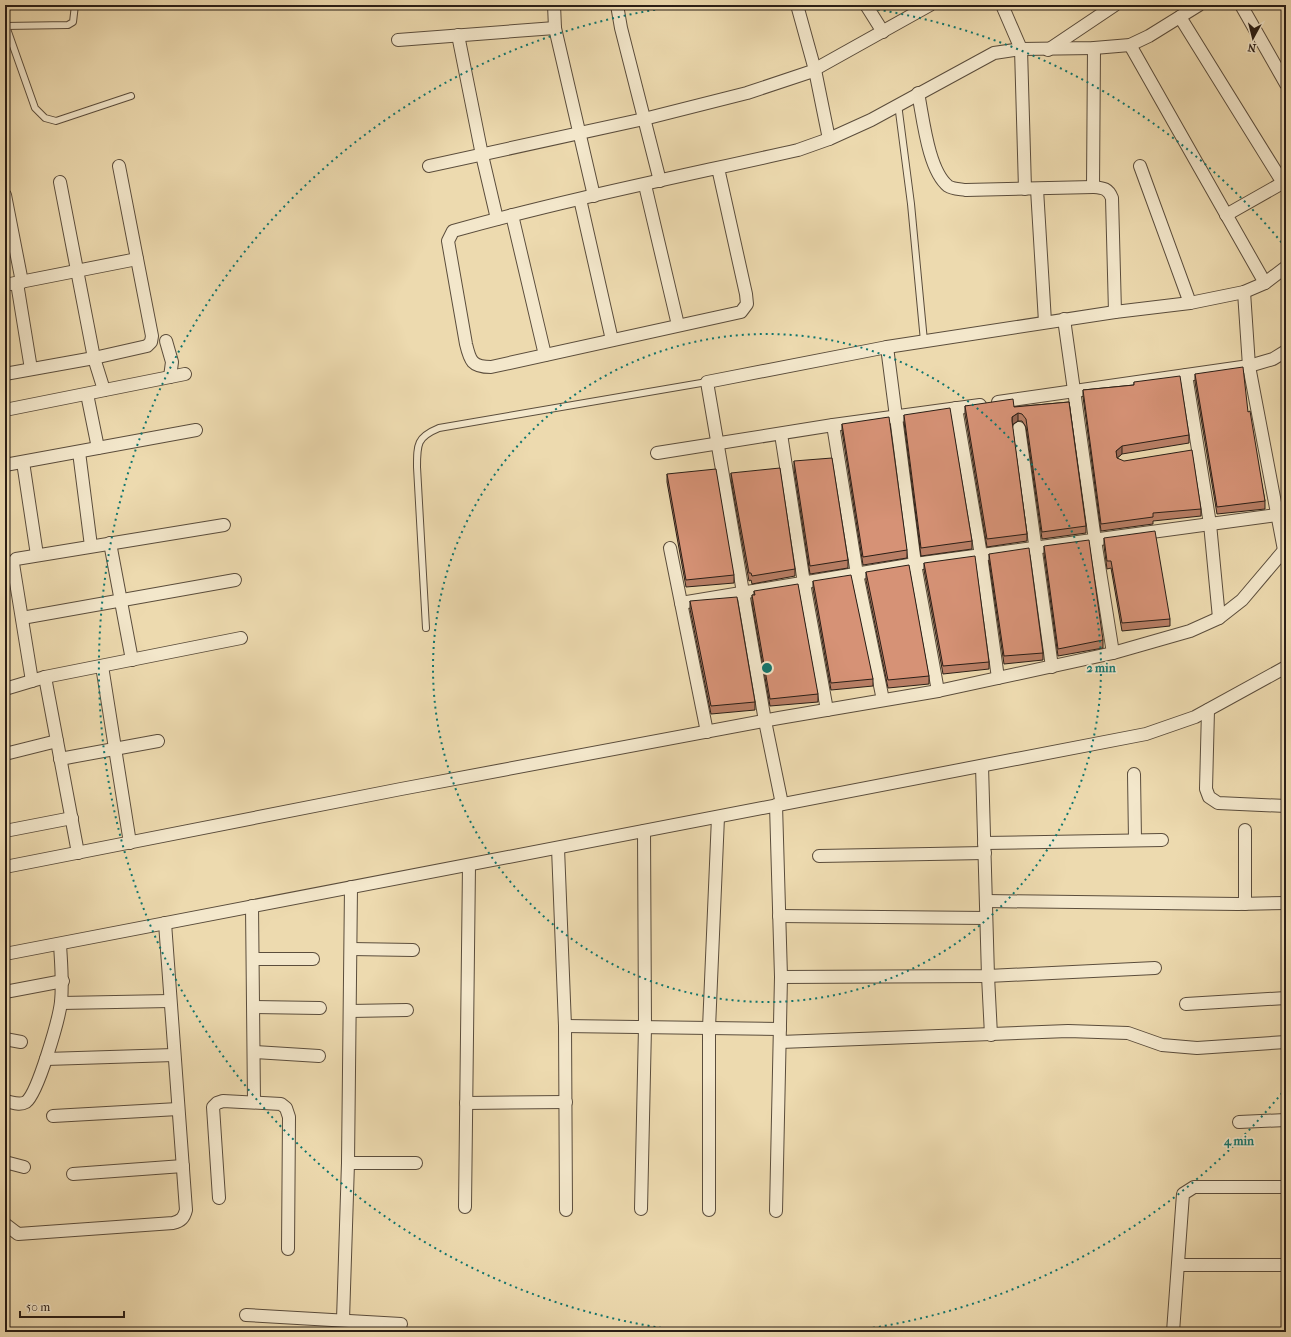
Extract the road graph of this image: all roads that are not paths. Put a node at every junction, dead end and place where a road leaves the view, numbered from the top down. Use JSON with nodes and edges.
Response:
{"nodes":[{"id":1,"x":75,"y":5,"type":"edge"},
{"id":2,"x":554,"y":5,"type":"edge"},
{"id":3,"x":617,"y":5,"type":"edge"},
{"id":4,"x":797,"y":5,"type":"edge"},
{"id":5,"x":866,"y":5,"type":"edge"},
{"id":6,"x":1002,"y":5,"type":"edge"},
{"id":7,"x":1199,"y":5,"type":"edge"},
{"id":8,"x":1241,"y":5,"type":"edge"},
{"id":9,"x":928,"y":6,"type":"edge"},
{"id":10,"x":1109,"y":7,"type":"edge"},
{"id":11,"x":1180,"y":17,"type":"junction"},
{"id":12,"x":6,"y":26,"type":"edge"},
{"id":13,"x":555,"y":28,"type":"junction"},
{"id":14,"x":883,"y":32,"type":"junction"},
{"id":15,"x":458,"y":35,"type":"junction"},
{"id":16,"x":398,"y":40,"type":"dead end"},
{"id":17,"x":1130,"y":45,"type":"junction"},
{"id":18,"x":1094,"y":48,"type":"junction"},
{"id":19,"x":1022,"y":49,"type":"junction"},
{"id":20,"x":1048,"y":50,"type":"junction"},
{"id":21,"x":815,"y":70,"type":"junction"},
{"id":22,"x":1286,"y":84,"type":"edge"},
{"id":23,"x":918,"y":93,"type":"junction"},
{"id":24,"x":131,"y":96,"type":"dead end"},
{"id":25,"x":898,"y":104,"type":"junction"},
{"id":26,"x":644,"y":119,"type":"junction"},
{"id":27,"x":580,"y":135,"type":"junction"},
{"id":28,"x":829,"y":139,"type":"junction"},
{"id":29,"x":482,"y":155,"type":"junction"},
{"id":30,"x":119,"y":166,"type":"dead end"},
{"id":31,"x":429,"y":166,"type":"dead end"},
{"id":32,"x":1140,"y":166,"type":"dead end"},
{"id":33,"x":718,"y":168,"type":"junction"},
{"id":34,"x":660,"y":181,"type":"junction"},
{"id":35,"x":60,"y":182,"type":"dead end"},
{"id":36,"x":1285,"y":182,"type":"edge"},
{"id":37,"x":645,"y":185,"type":"junction"},
{"id":38,"x":1093,"y":187,"type":"junction"},
{"id":39,"x":1025,"y":189,"type":"junction"},
{"id":40,"x":1037,"y":189,"type":"junction"},
{"id":41,"x":5,"y":195,"type":"edge"},
{"id":42,"x":594,"y":196,"type":"junction"},
{"id":43,"x":580,"y":199,"type":"junction"},
{"id":44,"x":512,"y":215,"type":"junction"},
{"id":45,"x":1226,"y":216,"type":"junction"},
{"id":46,"x":497,"y":219,"type":"junction"},
{"id":47,"x":137,"y":259,"type":"junction"},
{"id":48,"x":1286,"y":267,"type":"edge"},
{"id":49,"x":76,"y":271,"type":"junction"},
{"id":50,"x":15,"y":283,"type":"edge"},
{"id":51,"x":1265,"y":283,"type":"junction"},
{"id":52,"x":1244,"y":292,"type":"junction"},
{"id":53,"x":1190,"y":303,"type":"junction"},
{"id":54,"x":1115,"y":312,"type":"junction"},
{"id":55,"x":1064,"y":319,"type":"junction"},
{"id":56,"x":1045,"y":322,"type":"junction"},
{"id":57,"x":678,"y":325,"type":"junction"},
{"id":58,"x":612,"y":340,"type":"junction"},
{"id":59,"x":166,"y":341,"type":"dead end"},
{"id":60,"x":924,"y":341,"type":"junction"},
{"id":61,"x":888,"y":347,"type":"junction"},
{"id":62,"x":545,"y":355,"type":"junction"},
{"id":63,"x":1284,"y":357,"type":"edge"},
{"id":64,"x":94,"y":358,"type":"junction"},
{"id":65,"x":1249,"y":366,"type":"junction"},
{"id":66,"x":31,"y":369,"type":"junction"},
{"id":67,"x":5,"y":374,"type":"edge"},
{"id":68,"x":184,"y":374,"type":"dead end"},
{"id":69,"x":1186,"y":375,"type":"junction"},
{"id":70,"x":170,"y":377,"type":"junction"},
{"id":71,"x":707,"y":382,"type":"junction"},
{"id":72,"x":104,"y":390,"type":"junction"},
{"id":73,"x":1075,"y":391,"type":"junction"},
{"id":74,"x":87,"y":394,"type":"junction"},
{"id":75,"x":956,"y":408,"type":"junction"},
{"id":76,"x":5,"y":410,"type":"edge"},
{"id":77,"x":897,"y":417,"type":"junction"},
{"id":78,"x":833,"y":425,"type":"junction"},
{"id":79,"x":1019,"y":428,"type":"dead end"},
{"id":80,"x":196,"y":430,"type":"dead end"},
{"id":81,"x":781,"y":434,"type":"junction"},
{"id":82,"x":718,"y":443,"type":"junction"},
{"id":83,"x":98,"y":448,"type":"junction"},
{"id":84,"x":1199,"y":449,"type":"junction"},
{"id":85,"x":79,"y":452,"type":"junction"},
{"id":86,"x":1183,"y":452,"type":"edge"},
{"id":87,"x":657,"y":453,"type":"dead end"},
{"id":88,"x":23,"y":462,"type":"junction"},
{"id":89,"x":5,"y":466,"type":"edge"},
{"id":90,"x":1277,"y":515,"type":"junction"},
{"id":91,"x":1210,"y":524,"type":"junction"},
{"id":92,"x":224,"y":525,"type":"dead end"},
{"id":93,"x":1095,"y":540,"type":"junction"},
{"id":94,"x":110,"y":543,"type":"junction"},
{"id":95,"x":91,"y":546,"type":"junction"},
{"id":96,"x":670,"y":548,"type":"dead end"},
{"id":97,"x":1035,"y":548,"type":"junction"},
{"id":98,"x":1285,"y":549,"type":"edge"},
{"id":99,"x":37,"y":555,"type":"junction"},
{"id":100,"x":981,"y":555,"type":"junction"},
{"id":101,"x":914,"y":564,"type":"junction"},
{"id":102,"x":857,"y":574,"type":"junction"},
{"id":103,"x":235,"y":580,"type":"dead end"},
{"id":104,"x":804,"y":583,"type":"junction"},
{"id":105,"x":743,"y":594,"type":"junction"},
{"id":106,"x":121,"y":600,"type":"junction"},
{"id":107,"x":681,"y":603,"type":"junction"},
{"id":108,"x":22,"y":618,"type":"junction"},
{"id":109,"x":1219,"y":618,"type":"junction"},
{"id":110,"x":426,"y":628,"type":"dead end"},
{"id":111,"x":241,"y":638,"type":"dead end"},
{"id":112,"x":1113,"y":653,"type":"junction"},
{"id":113,"x":132,"y":660,"type":"junction"},
{"id":114,"x":102,"y":666,"type":"junction"},
{"id":115,"x":1052,"y":667,"type":"junction"},
{"id":116,"x":1286,"y":667,"type":"edge"},
{"id":117,"x":45,"y":678,"type":"junction"},
{"id":118,"x":998,"y":678,"type":"junction"},
{"id":119,"x":32,"y":681,"type":"junction"},
{"id":120,"x":5,"y":689,"type":"edge"},
{"id":121,"x":938,"y":691,"type":"junction"},
{"id":122,"x":883,"y":700,"type":"junction"},
{"id":123,"x":827,"y":710,"type":"junction"},
{"id":124,"x":1208,"y":710,"type":"junction"},
{"id":125,"x":765,"y":721,"type":"junction"},
{"id":126,"x":707,"y":732,"type":"junction"},
{"id":127,"x":57,"y":741,"type":"junction"},
{"id":128,"x":158,"y":741,"type":"dead end"},
{"id":129,"x":115,"y":749,"type":"junction"},
{"id":130,"x":5,"y":754,"type":"edge"},
{"id":131,"x":60,"y":758,"type":"junction"},
{"id":132,"x":982,"y":766,"type":"junction"},
{"id":133,"x":1134,"y":774,"type":"dead end"},
{"id":134,"x":779,"y":804,"type":"junction"},
{"id":135,"x":1286,"y":806,"type":"edge"},
{"id":136,"x":718,"y":817,"type":"junction"},
{"id":137,"x":72,"y":818,"type":"junction"},
{"id":138,"x":1244,"y":830,"type":"dead end"},
{"id":139,"x":5,"y":831,"type":"edge"},
{"id":140,"x":644,"y":831,"type":"junction"},
{"id":141,"x":1135,"y":840,"type":"junction"},
{"id":142,"x":1162,"y":840,"type":"dead end"},
{"id":143,"x":130,"y":843,"type":"junction"},
{"id":144,"x":558,"y":848,"type":"junction"},
{"id":145,"x":985,"y":848,"type":"junction"},
{"id":146,"x":78,"y":853,"type":"junction"},
{"id":147,"x":819,"y":856,"type":"dead end"},
{"id":148,"x":469,"y":865,"type":"junction"},
{"id":149,"x":5,"y":867,"type":"edge"},
{"id":150,"x":351,"y":887,"type":"junction"},
{"id":151,"x":986,"y":901,"type":"junction"},
{"id":152,"x":1286,"y":903,"type":"edge"},
{"id":153,"x":1245,"y":904,"type":"junction"},
{"id":154,"x":252,"y":906,"type":"junction"},
{"id":155,"x":779,"y":916,"type":"junction"},
{"id":156,"x":986,"y":918,"type":"junction"},
{"id":157,"x":165,"y":923,"type":"junction"},
{"id":158,"x":60,"y":944,"type":"junction"},
{"id":159,"x":351,"y":950,"type":"junction"},
{"id":160,"x":413,"y":950,"type":"dead end"},
{"id":161,"x":5,"y":954,"type":"edge"},
{"id":162,"x":253,"y":959,"type":"junction"},
{"id":163,"x":313,"y":959,"type":"dead end"},
{"id":164,"x":1155,"y":968,"type":"dead end"},
{"id":165,"x":988,"y":976,"type":"junction"},
{"id":166,"x":781,"y":977,"type":"junction"},
{"id":167,"x":62,"y":981,"type":"junction"},
{"id":168,"x":5,"y":992,"type":"edge"},
{"id":169,"x":1286,"y":998,"type":"edge"},
{"id":170,"x":170,"y":1001,"type":"junction"},
{"id":171,"x":61,"y":1003,"type":"junction"},
{"id":172,"x":1186,"y":1004,"type":"dead end"},
{"id":173,"x":254,"y":1007,"type":"junction"},
{"id":174,"x":320,"y":1008,"type":"dead end"},
{"id":175,"x":407,"y":1010,"type":"dead end"},
{"id":176,"x":350,"y":1011,"type":"junction"},
{"id":177,"x":565,"y":1026,"type":"junction"},
{"id":178,"x":645,"y":1027,"type":"junction"},
{"id":179,"x":709,"y":1028,"type":"junction"},
{"id":180,"x":780,"y":1028,"type":"junction"},
{"id":181,"x":991,"y":1035,"type":"junction"},
{"id":182,"x":5,"y":1039,"type":"edge"},
{"id":183,"x":21,"y":1042,"type":"dead end"},
{"id":184,"x":780,"y":1042,"type":"junction"},
{"id":185,"x":1286,"y":1042,"type":"edge"},
{"id":186,"x":255,"y":1052,"type":"junction"},
{"id":187,"x":174,"y":1055,"type":"junction"},
{"id":188,"x":319,"y":1056,"type":"dead end"},
{"id":189,"x":46,"y":1059,"type":"junction"},
{"id":190,"x":5,"y":1101,"type":"edge"},
{"id":191,"x":254,"y":1102,"type":"junction"},
{"id":192,"x":566,"y":1102,"type":"junction"},
{"id":193,"x":466,"y":1103,"type":"junction"},
{"id":194,"x":178,"y":1109,"type":"junction"},
{"id":195,"x":53,"y":1116,"type":"dead end"},
{"id":196,"x":1286,"y":1120,"type":"edge"},
{"id":197,"x":1240,"y":1122,"type":"dead end"},
{"id":198,"x":5,"y":1162,"type":"edge"},
{"id":199,"x":348,"y":1162,"type":"junction"},
{"id":200,"x":416,"y":1163,"type":"dead end"},
{"id":201,"x":24,"y":1166,"type":"dead end"},
{"id":202,"x":183,"y":1166,"type":"junction"},
{"id":203,"x":73,"y":1174,"type":"dead end"},
{"id":204,"x":1286,"y":1187,"type":"edge"},
{"id":205,"x":219,"y":1198,"type":"dead end"},
{"id":206,"x":465,"y":1207,"type":"dead end"},
{"id":207,"x":641,"y":1209,"type":"dead end"},
{"id":208,"x":566,"y":1210,"type":"dead end"},
{"id":209,"x":709,"y":1210,"type":"dead end"},
{"id":210,"x":776,"y":1211,"type":"dead end"},
{"id":211,"x":5,"y":1224,"type":"edge"},
{"id":212,"x":288,"y":1249,"type":"dead end"},
{"id":213,"x":1178,"y":1265,"type":"junction"},
{"id":214,"x":1286,"y":1265,"type":"edge"},
{"id":215,"x":246,"y":1315,"type":"dead end"},
{"id":216,"x":343,"y":1320,"type":"junction"},
{"id":217,"x":401,"y":1324,"type":"dead end"},
{"id":218,"x":1173,"y":1332,"type":"edge"}],
"edges":[{"from":1,"to":12,"type":"lane"},
{"from":2,"to":13,"type":"street"},
{"from":3,"to":26,"type":"street"},
{"from":4,"to":21,"type":"street"},
{"from":5,"to":14,"type":"street"},
{"from":6,"to":19,"type":"street"},
{"from":7,"to":11,"type":"street"},
{"from":8,"to":22,"type":"street"},
{"from":9,"to":14,"type":"street"},
{"from":10,"to":20,"type":"street"},
{"from":11,"to":17,"type":"street"},
{"from":11,"to":36,"type":"street"},
{"from":12,"to":24,"type":"lane"},
{"from":13,"to":15,"type":"street"},
{"from":13,"to":27,"type":"street"},
{"from":14,"to":21,"type":"street"},
{"from":15,"to":16,"type":"street"},
{"from":15,"to":29,"type":"street"},
{"from":17,"to":18,"type":"street"},
{"from":17,"to":45,"type":"street"},
{"from":18,"to":20,"type":"street"},
{"from":18,"to":38,"type":"street"},
{"from":19,"to":20,"type":"street"},
{"from":19,"to":23,"type":"street"},
{"from":19,"to":39,"type":"street"},
{"from":21,"to":26,"type":"street"},
{"from":21,"to":28,"type":"street"},
{"from":23,"to":25,"type":"street"},
{"from":23,"to":39,"type":"street"},
{"from":25,"to":28,"type":"street"},
{"from":25,"to":60,"type":"lane"},
{"from":26,"to":27,"type":"street"},
{"from":26,"to":34,"type":"street"},
{"from":27,"to":29,"type":"street"},
{"from":27,"to":42,"type":"street"},
{"from":28,"to":33,"type":"street"},
{"from":29,"to":31,"type":"street"},
{"from":29,"to":46,"type":"street"},
{"from":30,"to":47,"type":"street"},
{"from":32,"to":53,"type":"street"},
{"from":33,"to":34,"type":"street"},
{"from":33,"to":57,"type":"street"},
{"from":34,"to":37,"type":"street"},
{"from":35,"to":49,"type":"street"},
{"from":36,"to":45,"type":"street"},
{"from":37,"to":42,"type":"street"},
{"from":37,"to":57,"type":"street"},
{"from":38,"to":40,"type":"street"},
{"from":38,"to":54,"type":"street"},
{"from":39,"to":40,"type":"street"},
{"from":40,"to":56,"type":"street"},
{"from":41,"to":50,"type":"street"},
{"from":42,"to":43,"type":"street"},
{"from":43,"to":44,"type":"street"},
{"from":43,"to":58,"type":"street"},
{"from":44,"to":46,"type":"street"},
{"from":44,"to":62,"type":"street"},
{"from":45,"to":51,"type":"street"},
{"from":46,"to":62,"type":"street"},
{"from":47,"to":49,"type":"street"},
{"from":47,"to":64,"type":"street"},
{"from":48,"to":51,"type":"street"},
{"from":49,"to":50,"type":"street"},
{"from":49,"to":64,"type":"street"},
{"from":50,"to":66,"type":"street"},
{"from":51,"to":52,"type":"street"},
{"from":52,"to":53,"type":"street"},
{"from":52,"to":65,"type":"street"},
{"from":53,"to":54,"type":"street"},
{"from":54,"to":55,"type":"street"},
{"from":55,"to":56,"type":"street"},
{"from":55,"to":73,"type":"street"},
{"from":56,"to":60,"type":"street"},
{"from":57,"to":58,"type":"street"},
{"from":58,"to":62,"type":"street"},
{"from":59,"to":70,"type":"street"},
{"from":60,"to":61,"type":"street"},
{"from":61,"to":71,"type":"street"},
{"from":61,"to":77,"type":"street"},
{"from":63,"to":65,"type":"street"},
{"from":64,"to":66,"type":"street"},
{"from":64,"to":72,"type":"street"},
{"from":65,"to":69,"type":"street"},
{"from":65,"to":90,"type":"street"},
{"from":66,"to":67,"type":"street"},
{"from":68,"to":70,"type":"street"},
{"from":69,"to":73,"type":"street"},
{"from":69,"to":84,"type":"street"},
{"from":70,"to":72,"type":"street"},
{"from":71,"to":82,"type":"street"},
{"from":71,"to":110,"type":"lane"},
{"from":72,"to":74,"type":"street"},
{"from":73,"to":75,"type":"street"},
{"from":73,"to":93,"type":"street"},
{"from":74,"to":76,"type":"street"},
{"from":74,"to":83,"type":"street"},
{"from":75,"to":77,"type":"street"},
{"from":75,"to":100,"type":"street"},
{"from":77,"to":78,"type":"street"},
{"from":77,"to":101,"type":"street"},
{"from":78,"to":81,"type":"street"},
{"from":78,"to":102,"type":"street"},
{"from":79,"to":97,"type":"street"},
{"from":80,"to":83,"type":"street"},
{"from":81,"to":82,"type":"street"},
{"from":81,"to":104,"type":"street"},
{"from":82,"to":87,"type":"street"},
{"from":82,"to":105,"type":"street"},
{"from":83,"to":85,"type":"street"},
{"from":84,"to":86,"type":"street"},
{"from":84,"to":91,"type":"street"},
{"from":85,"to":88,"type":"street"},
{"from":85,"to":95,"type":"street"},
{"from":88,"to":89,"type":"street"},
{"from":88,"to":99,"type":"street"},
{"from":90,"to":91,"type":"street"},
{"from":90,"to":98,"type":"street"},
{"from":91,"to":93,"type":"street"},
{"from":91,"to":109,"type":"street"},
{"from":92,"to":94,"type":"street"},
{"from":93,"to":97,"type":"street"},
{"from":93,"to":112,"type":"street"},
{"from":94,"to":95,"type":"street"},
{"from":94,"to":106,"type":"street"},
{"from":95,"to":99,"type":"street"},
{"from":96,"to":107,"type":"street"},
{"from":97,"to":100,"type":"street"},
{"from":97,"to":115,"type":"street"},
{"from":98,"to":109,"type":"street"},
{"from":99,"to":108,"type":"street"},
{"from":100,"to":101,"type":"street"},
{"from":100,"to":118,"type":"street"},
{"from":101,"to":102,"type":"street"},
{"from":101,"to":121,"type":"street"},
{"from":102,"to":104,"type":"street"},
{"from":102,"to":122,"type":"street"},
{"from":103,"to":106,"type":"street"},
{"from":104,"to":105,"type":"street"},
{"from":104,"to":123,"type":"street"},
{"from":105,"to":107,"type":"street"},
{"from":105,"to":125,"type":"street"},
{"from":106,"to":108,"type":"street"},
{"from":106,"to":113,"type":"street"},
{"from":107,"to":126,"type":"street"},
{"from":108,"to":119,"type":"street"},
{"from":109,"to":112,"type":"street"},
{"from":111,"to":113,"type":"street"},
{"from":112,"to":115,"type":"street"},
{"from":113,"to":114,"type":"street"},
{"from":114,"to":117,"type":"street"},
{"from":114,"to":129,"type":"street"},
{"from":115,"to":118,"type":"street"},
{"from":116,"to":124,"type":"street"},
{"from":117,"to":119,"type":"street"},
{"from":117,"to":127,"type":"street"},
{"from":118,"to":121,"type":"street"},
{"from":119,"to":120,"type":"street"},
{"from":121,"to":122,"type":"street"},
{"from":122,"to":123,"type":"street"},
{"from":123,"to":125,"type":"street"},
{"from":124,"to":132,"type":"street"},
{"from":124,"to":135,"type":"street"},
{"from":125,"to":126,"type":"street"},
{"from":125,"to":134,"type":"street"},
{"from":126,"to":143,"type":"street"},
{"from":127,"to":130,"type":"street"},
{"from":127,"to":131,"type":"street"},
{"from":128,"to":129,"type":"street"},
{"from":129,"to":131,"type":"street"},
{"from":129,"to":143,"type":"street"},
{"from":131,"to":137,"type":"street"},
{"from":132,"to":134,"type":"street"},
{"from":132,"to":145,"type":"street"},
{"from":133,"to":141,"type":"street"},
{"from":134,"to":136,"type":"street"},
{"from":134,"to":155,"type":"street"},
{"from":136,"to":140,"type":"street"},
{"from":136,"to":179,"type":"street"},
{"from":137,"to":139,"type":"street"},
{"from":137,"to":146,"type":"street"},
{"from":138,"to":153,"type":"street"},
{"from":140,"to":144,"type":"street"},
{"from":140,"to":178,"type":"street"},
{"from":141,"to":142,"type":"street"},
{"from":141,"to":145,"type":"street"},
{"from":143,"to":146,"type":"street"},
{"from":144,"to":148,"type":"street"},
{"from":144,"to":177,"type":"street"},
{"from":145,"to":147,"type":"street"},
{"from":145,"to":151,"type":"street"},
{"from":146,"to":149,"type":"street"},
{"from":148,"to":150,"type":"street"},
{"from":148,"to":193,"type":"street"},
{"from":150,"to":154,"type":"street"},
{"from":150,"to":159,"type":"street"},
{"from":151,"to":153,"type":"street"},
{"from":151,"to":156,"type":"street"},
{"from":152,"to":153,"type":"street"},
{"from":154,"to":157,"type":"street"},
{"from":154,"to":162,"type":"street"},
{"from":155,"to":156,"type":"street"},
{"from":155,"to":166,"type":"street"},
{"from":156,"to":165,"type":"street"},
{"from":157,"to":158,"type":"street"},
{"from":157,"to":170,"type":"street"},
{"from":158,"to":161,"type":"street"},
{"from":158,"to":167,"type":"street"},
{"from":159,"to":160,"type":"street"},
{"from":159,"to":176,"type":"street"},
{"from":162,"to":163,"type":"street"},
{"from":162,"to":173,"type":"street"},
{"from":164,"to":165,"type":"street"},
{"from":165,"to":166,"type":"street"},
{"from":165,"to":181,"type":"street"},
{"from":166,"to":180,"type":"street"},
{"from":167,"to":168,"type":"street"},
{"from":167,"to":171,"type":"street"},
{"from":169,"to":172,"type":"street"},
{"from":170,"to":171,"type":"street"},
{"from":170,"to":187,"type":"street"},
{"from":171,"to":189,"type":"street"},
{"from":173,"to":174,"type":"street"},
{"from":173,"to":186,"type":"street"},
{"from":175,"to":176,"type":"street"},
{"from":176,"to":199,"type":"street"},
{"from":177,"to":178,"type":"street"},
{"from":177,"to":192,"type":"street"},
{"from":178,"to":179,"type":"street"},
{"from":178,"to":207,"type":"street"},
{"from":179,"to":180,"type":"street"},
{"from":179,"to":209,"type":"street"},
{"from":180,"to":184,"type":"street"},
{"from":181,"to":184,"type":"street"},
{"from":181,"to":185,"type":"street"},
{"from":182,"to":183,"type":"street"},
{"from":184,"to":210,"type":"street"},
{"from":186,"to":188,"type":"street"},
{"from":186,"to":191,"type":"street"},
{"from":187,"to":189,"type":"street"},
{"from":187,"to":194,"type":"street"},
{"from":189,"to":190,"type":"street"},
{"from":191,"to":205,"type":"street"},
{"from":191,"to":212,"type":"street"},
{"from":192,"to":193,"type":"street"},
{"from":192,"to":208,"type":"street"},
{"from":193,"to":206,"type":"street"},
{"from":194,"to":195,"type":"street"},
{"from":194,"to":202,"type":"street"},
{"from":196,"to":197,"type":"street"},
{"from":198,"to":201,"type":"street"},
{"from":199,"to":200,"type":"street"},
{"from":199,"to":216,"type":"street"},
{"from":202,"to":203,"type":"street"},
{"from":202,"to":211,"type":"street"},
{"from":204,"to":213,"type":"street"},
{"from":213,"to":214,"type":"street"},
{"from":213,"to":218,"type":"street"},
{"from":215,"to":216,"type":"street"},
{"from":216,"to":217,"type":"street"}]}
